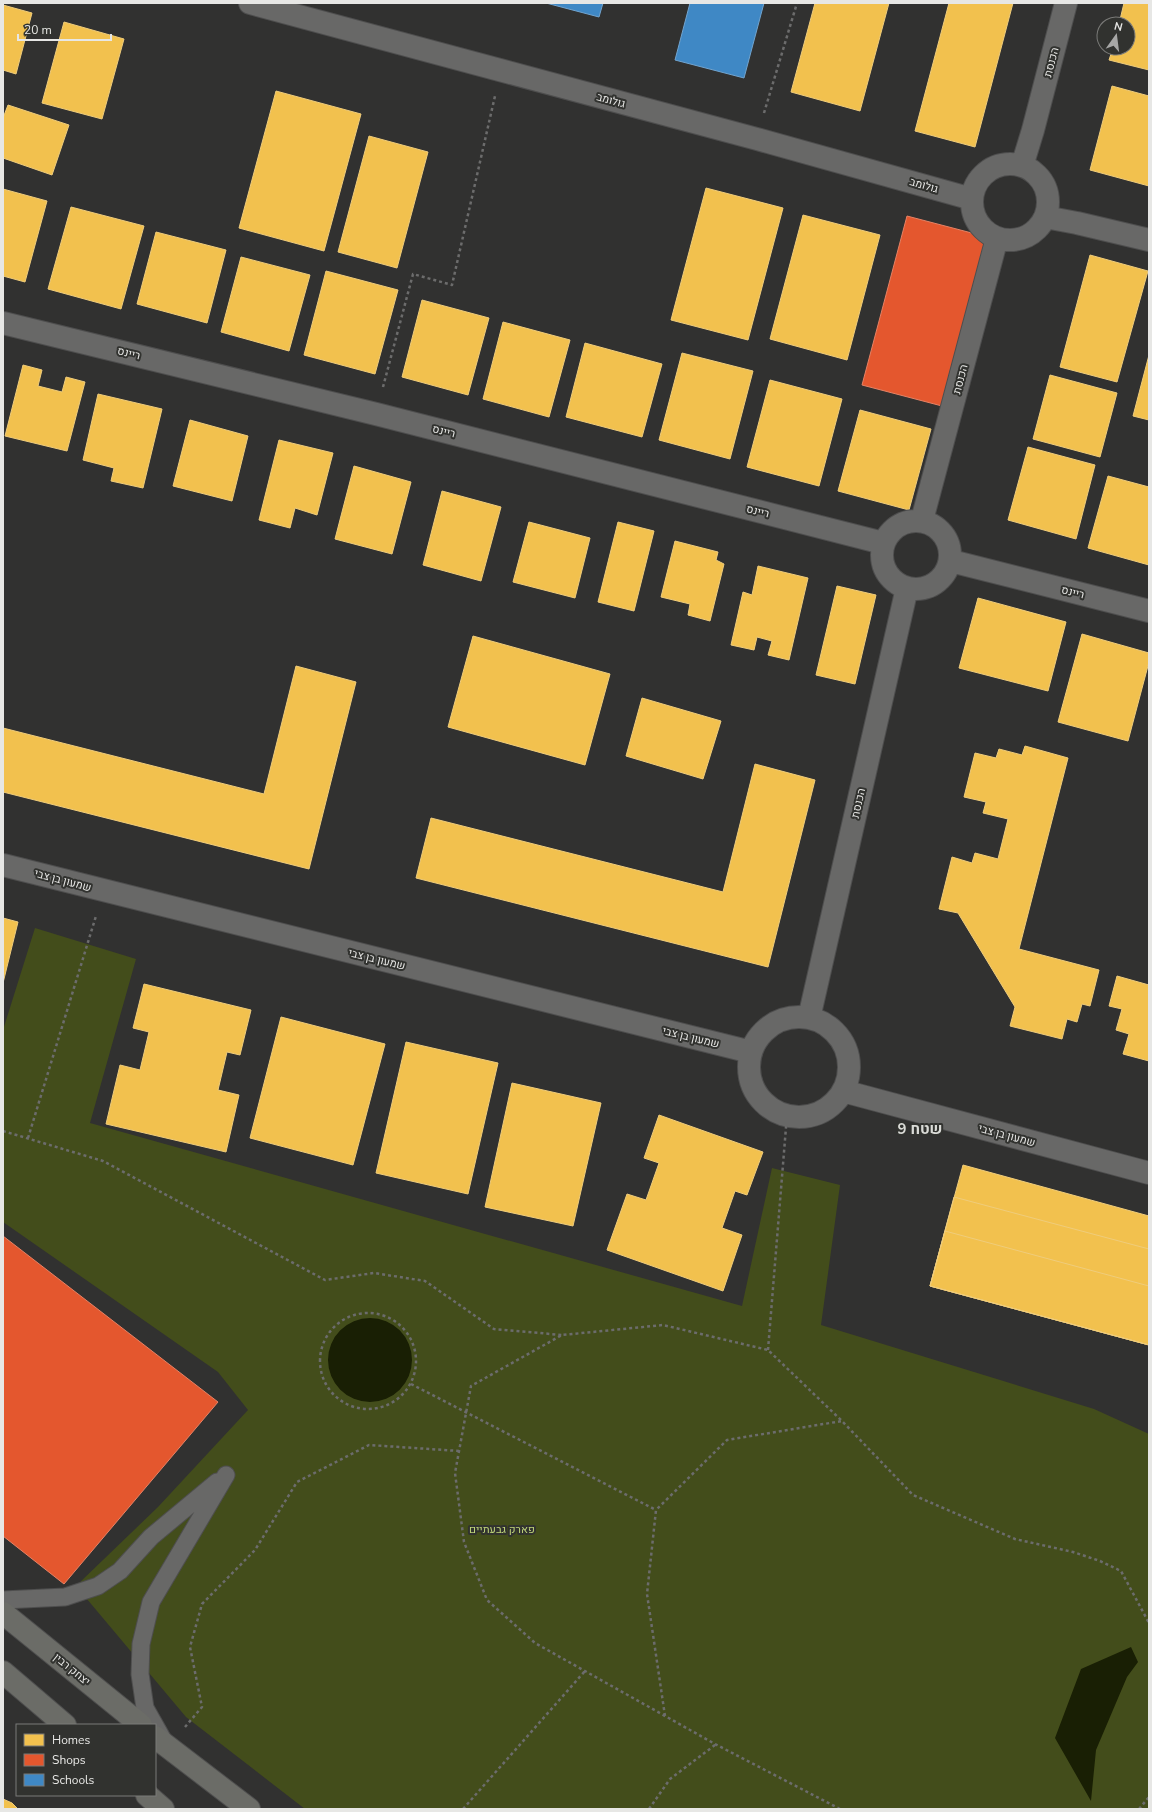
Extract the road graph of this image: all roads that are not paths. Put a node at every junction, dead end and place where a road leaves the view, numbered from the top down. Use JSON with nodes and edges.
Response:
{"nodes":[{"id":1,"x":250,"y":3,"type":"edge"},
{"id":2,"x":1066,"y":3,"type":"edge"},
{"id":3,"x":1022,"y":166,"type":"junction"},
{"id":4,"x":972,"y":199,"type":"junction"},
{"id":5,"x":1045,"y":218,"type":"junction"},
{"id":6,"x":998,"y":238,"type":"junction"},
{"id":7,"x":1149,"y":240,"type":"edge"},
{"id":8,"x":3,"y":322,"type":"edge"},
{"id":9,"x":922,"y":520,"type":"junction"},
{"id":10,"x":883,"y":543,"type":"junction"},
{"id":11,"x":951,"y":561,"type":"junction"},
{"id":12,"x":907,"y":588,"type":"junction"},
{"id":13,"x":1149,"y":611,"type":"edge"},
{"id":14,"x":3,"y":865,"type":"edge"},
{"id":15,"x":809,"y":1018,"type":"junction"},
{"id":16,"x":751,"y":1052,"type":"junction"},
{"id":17,"x":843,"y":1091,"type":"junction"},
{"id":18,"x":1149,"y":1173,"type":"edge"},
{"id":19,"x":3,"y":1600,"type":"edge"},
{"id":20,"x":3,"y":1613,"type":"edge"},
{"id":21,"x":3,"y":1672,"type":"edge"},
{"id":22,"x":64,"y":1724,"type":"edge"},
{"id":23,"x":140,"y":1724,"type":"edge"},
{"id":24,"x":153,"y":1724,"type":"edge"},
{"id":25,"x":156,"y":1731,"type":"edge"},
{"id":26,"x":161,"y":1742,"type":"edge"},
{"id":27,"x":148,"y":1796,"type":"edge"},
{"id":28,"x":163,"y":1809,"type":"edge"},
{"id":29,"x":249,"y":1809,"type":"edge"}],
"edges":[{"from":1,"to":4,"type":"street","name":"גולומב"},
{"from":2,"to":3,"type":"street","name":"הכנסת"},
{"from":3,"to":4,"type":"street"},
{"from":3,"to":5,"type":"street"},
{"from":4,"to":6,"type":"street"},
{"from":5,"to":6,"type":"street"},
{"from":5,"to":7,"type":"street"},
{"from":6,"to":9,"type":"street","name":"הכנסת"},
{"from":8,"to":10,"type":"street","name":"ריינס"},
{"from":9,"to":10,"type":"street"},
{"from":9,"to":11,"type":"street"},
{"from":10,"to":12,"type":"street"},
{"from":11,"to":12,"type":"street"},
{"from":11,"to":13,"type":"street","name":"ריינס"},
{"from":12,"to":15,"type":"street","name":"הכנסת"},
{"from":14,"to":16,"type":"street","name":"שמעון בן צבי"},
{"from":15,"to":16,"type":"street"},
{"from":15,"to":17,"type":"street"},
{"from":16,"to":17,"type":"street"},
{"from":17,"to":18,"type":"street","name":"שמעון בן צבי"},
{"from":19,"to":24,"type":"lane"},
{"from":20,"to":23,"type":"main road","name":"יצחק רבין"},
{"from":21,"to":22,"type":"main road"},
{"from":25,"to":26,"type":"lane"},
{"from":26,"to":29,"type":"main road"},
{"from":27,"to":28,"type":"main road"}]}
